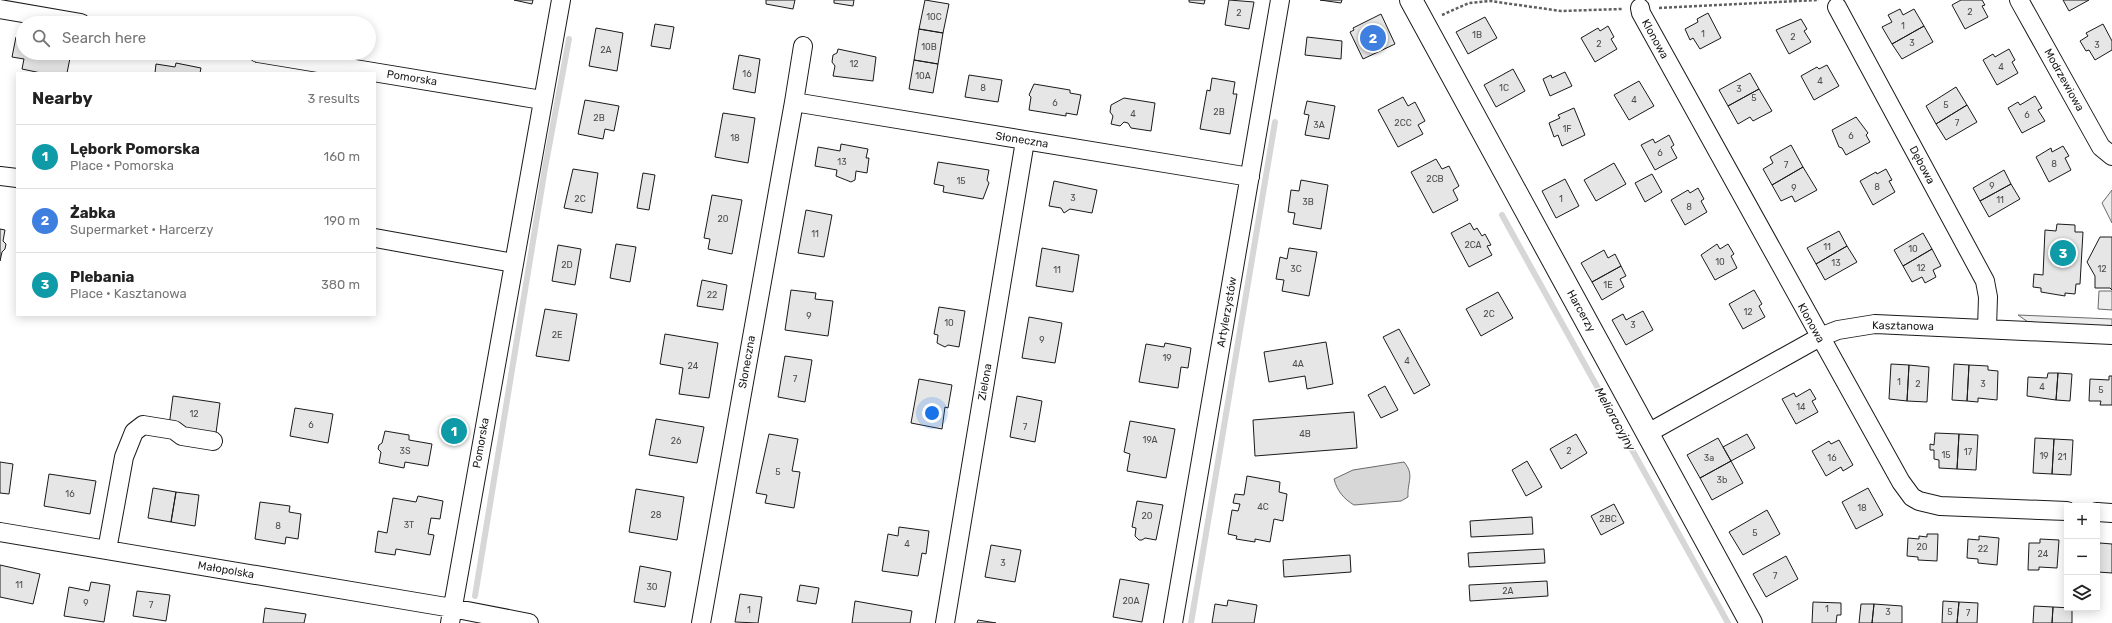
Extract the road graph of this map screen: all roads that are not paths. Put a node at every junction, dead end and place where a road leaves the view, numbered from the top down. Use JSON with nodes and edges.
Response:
{"nodes":[{"id":1,"x":561,"y":0,"type":"edge"},
{"id":2,"x":1280,"y":0,"type":"edge"},
{"id":3,"x":1410,"y":0,"type":"edge"},
{"id":4,"x":2019,"y":0,"type":"edge"},
{"id":5,"x":1837,"y":7,"type":"dead end"},
{"id":6,"x":1640,"y":8,"type":"dead end"},
{"id":7,"x":0,"y":9,"type":"edge"},
{"id":8,"x":40,"y":16,"type":"edge"},
{"id":9,"x":803,"y":46,"type":"dead end"},
{"id":10,"x":300,"y":60,"type":"edge"},
{"id":11,"x":373,"y":72,"type":"edge"},
{"id":12,"x":376,"y":73,"type":"edge"},
{"id":13,"x":542,"y":100,"type":"junction"},
{"id":14,"x":794,"y":102,"type":"junction"},
{"id":15,"x":1025,"y":141,"type":"junction"},
{"id":16,"x":2112,"y":156,"type":"edge"},
{"id":17,"x":0,"y":176,"type":"edge"},
{"id":18,"x":1250,"y":177,"type":"junction"},
{"id":19,"x":16,"y":178,"type":"edge"},
{"id":20,"x":376,"y":238,"type":"edge"},
{"id":21,"x":513,"y":263,"type":"junction"},
{"id":22,"x":1987,"y":328,"type":"junction"},
{"id":23,"x":2112,"y":335,"type":"edge"},
{"id":24,"x":1820,"y":337,"type":"junction"},
{"id":25,"x":1648,"y":433,"type":"junction"},
{"id":26,"x":213,"y":441,"type":"dead end"},
{"id":27,"x":2064,"y":511,"type":"edge"},
{"id":28,"x":2100,"y":512,"type":"edge"},
{"id":29,"x":2112,"y":512,"type":"edge"},
{"id":30,"x":0,"y":532,"type":"edge"},
{"id":31,"x":107,"y":550,"type":"junction"},
{"id":32,"x":451,"y":616,"type":"edge"},
{"id":33,"x":528,"y":623,"type":"edge"},
{"id":34,"x":701,"y":623,"type":"edge"},
{"id":35,"x":945,"y":623,"type":"edge"},
{"id":36,"x":1173,"y":623,"type":"edge"},
{"id":37,"x":1751,"y":623,"type":"edge"}],
"edges":[{"from":1,"to":13,"type":"street","name":"Pomorska"},
{"from":2,"to":18,"type":"street","name":"Artylerzystów"},
{"from":3,"to":25,"type":"street","name":"Harcerzy"},
{"from":4,"to":16,"type":"street","name":"Modrzewiowa"},
{"from":5,"to":22,"type":"street","name":"Dębowa"},
{"from":6,"to":24,"type":"street","name":"Klonowa"},
{"from":7,"to":8,"type":"street"},
{"from":9,"to":14,"type":"street","name":"Słoneczna"},
{"from":10,"to":11,"type":"street","name":"Pomorska"},
{"from":12,"to":13,"type":"street","name":"Pomorska"},
{"from":13,"to":21,"type":"street","name":"Pomorska"},
{"from":14,"to":15,"type":"street","name":"Słoneczna"},
{"from":14,"to":34,"type":"street","name":"Słoneczna"},
{"from":15,"to":18,"type":"street","name":"Słoneczna"},
{"from":15,"to":35,"type":"street","name":"Zielona"},
{"from":17,"to":19,"type":"street"},
{"from":18,"to":36,"type":"street","name":"Artylerzystów"},
{"from":20,"to":21,"type":"street"},
{"from":21,"to":32,"type":"street","name":"Pomorska"},
{"from":22,"to":23,"type":"street","name":"Kasztanowa"},
{"from":22,"to":24,"type":"street","name":"Kasztanowa"},
{"from":24,"to":25,"type":"street","name":"Kasztanowa"},
{"from":24,"to":27,"type":"street","name":"Klonowa"},
{"from":25,"to":37,"type":"street","name":"Harcerzy"},
{"from":26,"to":31,"type":"street"},
{"from":28,"to":29,"type":"street"},
{"from":30,"to":31,"type":"street","name":"Małopolska"},
{"from":31,"to":32,"type":"street","name":"Małopolska"},
{"from":32,"to":33,"type":"street","name":"Małopolska"}]}
